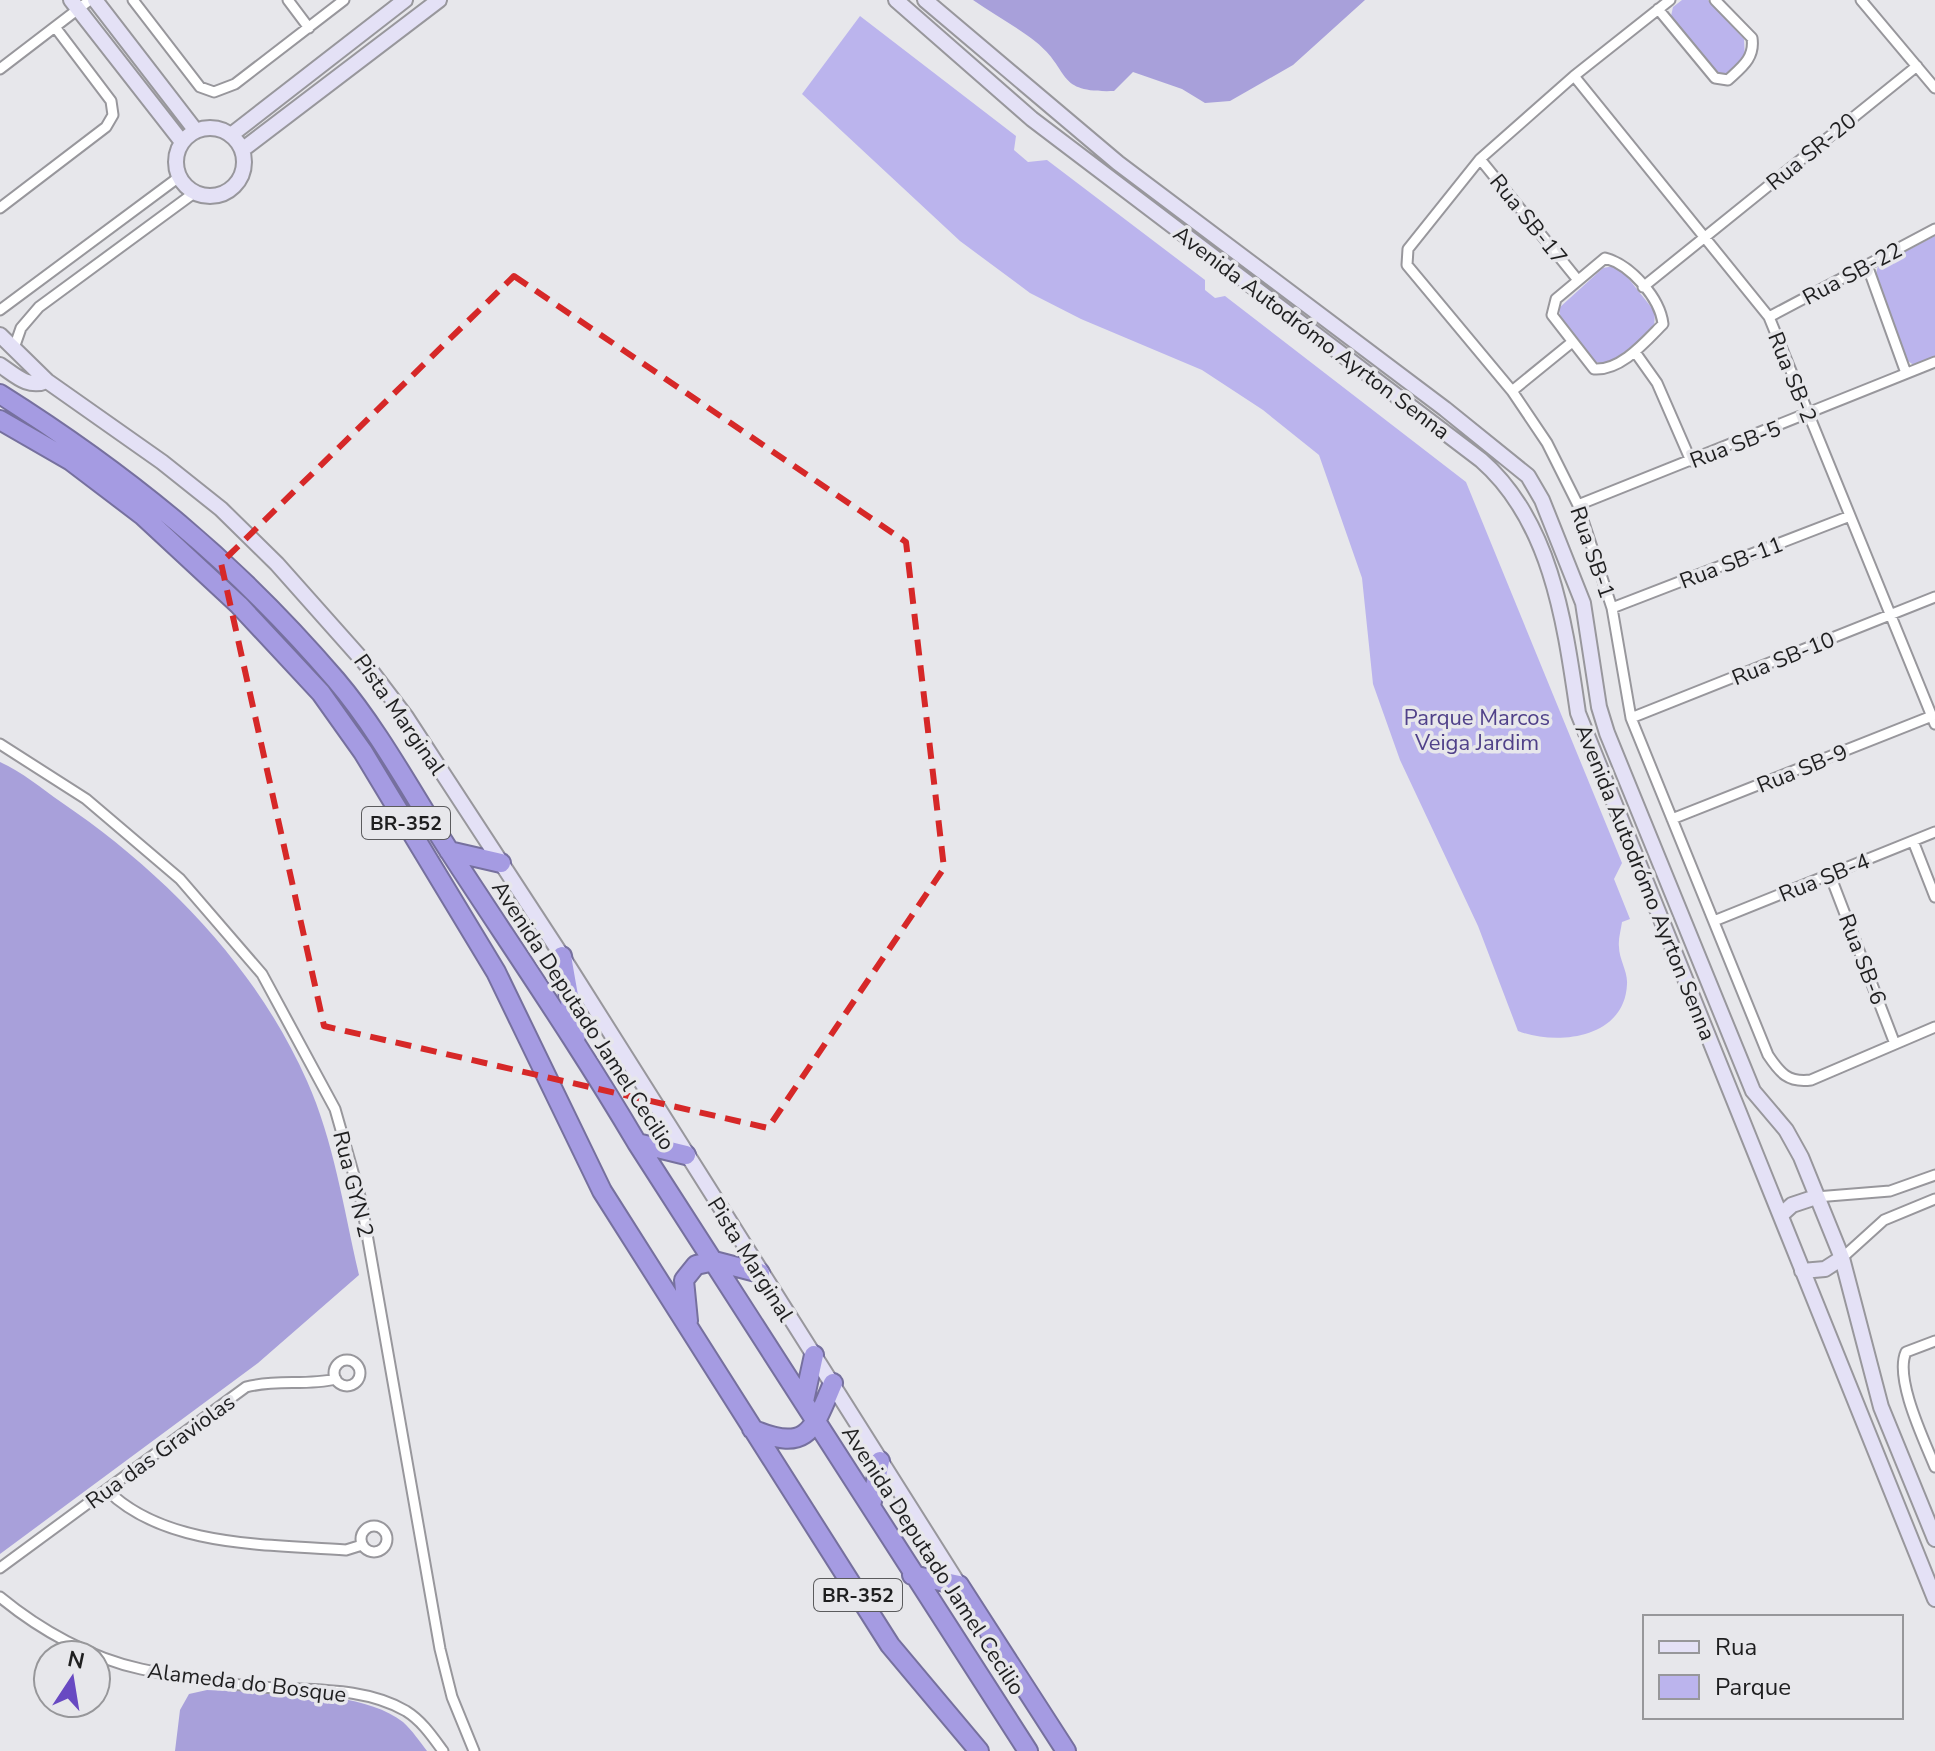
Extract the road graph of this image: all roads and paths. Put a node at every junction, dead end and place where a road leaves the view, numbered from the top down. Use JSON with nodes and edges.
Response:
{"nodes":[{"id":1,"x":133,"y":0,"type":"edge"},
{"id":2,"x":288,"y":0,"type":"edge"},
{"id":3,"x":344,"y":0,"type":"edge"},
{"id":4,"x":405,"y":0,"type":"edge"},
{"id":5,"x":439,"y":0,"type":"edge"},
{"id":6,"x":896,"y":0,"type":"edge"},
{"id":7,"x":925,"y":0,"type":"edge"},
{"id":8,"x":1670,"y":0,"type":"edge"},
{"id":9,"x":1715,"y":0,"type":"edge"},
{"id":10,"x":1861,"y":0,"type":"edge"},
{"id":11,"x":84,"y":2,"type":"edge"},
{"id":12,"x":1658,"y":9,"type":"junction"},
{"id":13,"x":55,"y":27,"type":"junction"},
{"id":14,"x":309,"y":28,"type":"junction"},
{"id":15,"x":1917,"y":66,"type":"junction"},
{"id":16,"x":0,"y":69,"type":"edge"},
{"id":17,"x":1574,"y":76,"type":"junction"},
{"id":18,"x":1935,"y":88,"type":"edge"},
{"id":19,"x":196,"y":131,"type":"junction"},
{"id":20,"x":231,"y":135,"type":"junction"},
{"id":21,"x":182,"y":142,"type":"junction"},
{"id":22,"x":242,"y":150,"type":"junction"},
{"id":23,"x":1480,"y":159,"type":"junction"},
{"id":24,"x":179,"y":177,"type":"junction"},
{"id":25,"x":194,"y":193,"type":"junction"},
{"id":26,"x":0,"y":208,"type":"edge"},
{"id":27,"x":1935,"y":229,"type":"edge"},
{"id":28,"x":1706,"y":236,"type":"junction"},
{"id":29,"x":1867,"y":265,"type":"junction"},
{"id":30,"x":1577,"y":279,"type":"junction"},
{"id":31,"x":1643,"y":287,"type":"junction"},
{"id":32,"x":0,"y":310,"type":"edge"},
{"id":33,"x":1769,"y":317,"type":"junction"},
{"id":34,"x":1336,"y":327,"type":"junction"},
{"id":35,"x":0,"y":335,"type":"edge"},
{"id":36,"x":1322,"y":342,"type":"junction"},
{"id":37,"x":1571,"y":343,"type":"junction"},
{"id":38,"x":14,"y":348,"type":"junction"},
{"id":39,"x":1635,"y":352,"type":"junction"},
{"id":40,"x":1935,"y":362,"type":"edge"},
{"id":41,"x":0,"y":365,"type":"edge"},
{"id":42,"x":1906,"y":373,"type":"junction"},
{"id":43,"x":47,"y":381,"type":"junction"},
{"id":44,"x":1512,"y":391,"type":"junction"},
{"id":45,"x":0,"y":394,"type":"edge"},
{"id":46,"x":1808,"y":415,"type":"junction"},
{"id":47,"x":0,"y":420,"type":"edge"},
{"id":48,"x":1691,"y":461,"type":"junction"},
{"id":49,"x":1578,"y":505,"type":"junction"},
{"id":50,"x":1850,"y":516,"type":"junction"},
{"id":51,"x":1935,"y":597,"type":"edge"},
{"id":52,"x":1612,"y":608,"type":"junction"},
{"id":53,"x":1890,"y":615,"type":"junction"},
{"id":54,"x":1631,"y":718,"type":"junction"},
{"id":55,"x":1934,"y":720,"type":"edge"},
{"id":56,"x":0,"y":744,"type":"edge"},
{"id":57,"x":1672,"y":819,"type":"junction"},
{"id":58,"x":1935,"y":832,"type":"edge"},
{"id":59,"x":1913,"y":841,"type":"junction"},
{"id":60,"x":449,"y":851,"type":"junction"},
{"id":61,"x":501,"y":863,"type":"junction"},
{"id":62,"x":1830,"y":875,"type":"junction"},
{"id":63,"x":1935,"y":897,"type":"edge"},
{"id":64,"x":1714,"y":921,"type":"junction"},
{"id":65,"x":562,"y":956,"type":"junction"},
{"id":66,"x":1935,"y":1027,"type":"edge"},
{"id":67,"x":578,"y":1043,"type":"junction"},
{"id":68,"x":1895,"y":1044,"type":"junction"},
{"id":69,"x":637,"y":1143,"type":"junction"},
{"id":70,"x":686,"y":1155,"type":"junction"},
{"id":71,"x":1935,"y":1175,"type":"edge"},
{"id":72,"x":1816,"y":1197,"type":"junction"},
{"id":73,"x":1935,"y":1199,"type":"edge"},
{"id":74,"x":1781,"y":1215,"type":"junction"},
{"id":75,"x":1842,"y":1258,"type":"junction"},
{"id":76,"x":714,"y":1261,"type":"junction"},
{"id":77,"x":1802,"y":1271,"type":"junction"},
{"id":78,"x":760,"y":1273,"type":"junction"},
{"id":79,"x":689,"y":1327,"type":"junction"},
{"id":80,"x":1935,"y":1341,"type":"edge"},
{"id":81,"x":814,"y":1355,"type":"junction"},
{"id":82,"x":336,"y":1379,"type":"dead end"},
{"id":83,"x":833,"y":1383,"type":"junction"},
{"id":84,"x":804,"y":1401,"type":"junction"},
{"id":85,"x":817,"y":1422,"type":"junction"},
{"id":86,"x":752,"y":1429,"type":"junction"},
{"id":87,"x":880,"y":1461,"type":"junction"},
{"id":88,"x":1935,"y":1467,"type":"edge"},
{"id":89,"x":107,"y":1490,"type":"junction"},
{"id":90,"x":871,"y":1506,"type":"junction"},
{"id":91,"x":1935,"y":1539,"type":"edge"},
{"id":92,"x":362,"y":1545,"type":"dead end"},
{"id":93,"x":0,"y":1568,"type":"edge"},
{"id":94,"x":912,"y":1575,"type":"junction"},
{"id":95,"x":959,"y":1585,"type":"junction"},
{"id":96,"x":0,"y":1597,"type":"edge"},
{"id":97,"x":1935,"y":1599,"type":"edge"},
{"id":98,"x":443,"y":1751,"type":"edge"},
{"id":99,"x":474,"y":1751,"type":"edge"},
{"id":100,"x":979,"y":1751,"type":"edge"},
{"id":101,"x":1028,"y":1751,"type":"edge"},
{"id":102,"x":1066,"y":1751,"type":"edge"}],
"edges":[{"from":1,"to":14,"type":"street"},
{"from":2,"to":14,"type":"street"},
{"from":3,"to":14,"type":"street"},
{"from":4,"to":20,"type":"street"},
{"from":5,"to":22,"type":"street"},
{"from":6,"to":36,"type":"street","name":"Avenida Autodrómo Ayrton Senna"},
{"from":7,"to":34,"type":"street","name":"Avenida Autodrómo Ayrton Senna"},
{"from":8,"to":12,"type":"street","name":"Rua SB-1"},
{"from":9,"to":12,"type":"street"},
{"from":10,"to":15,"type":"street"},
{"from":11,"to":13,"type":"street"},
{"from":11,"to":19,"type":"street"},
{"from":11,"to":21,"type":"street"},
{"from":12,"to":17,"type":"street","name":"Rua SB-1"},
{"from":13,"to":16,"type":"street"},
{"from":13,"to":26,"type":"street"},
{"from":15,"to":18,"type":"street"},
{"from":15,"to":28,"type":"street","name":"Rua SR-20"},
{"from":17,"to":23,"type":"street","name":"Rua SB-1"},
{"from":17,"to":28,"type":"street","name":"Rua SB-2"},
{"from":19,"to":20,"type":"street"},
{"from":19,"to":21,"type":"street"},
{"from":20,"to":22,"type":"street"},
{"from":21,"to":24,"type":"street"},
{"from":22,"to":25,"type":"street"},
{"from":23,"to":30,"type":"street","name":"Rua SB-17"},
{"from":23,"to":44,"type":"street","name":"Rua SB-1"},
{"from":24,"to":25,"type":"street"},
{"from":24,"to":32,"type":"street"},
{"from":25,"to":38,"type":"street"},
{"from":27,"to":29,"type":"street","name":"Rua SB-22"},
{"from":28,"to":31,"type":"street","name":"Rua SR-20"},
{"from":28,"to":33,"type":"street","name":"Rua SB-2"},
{"from":29,"to":33,"type":"street","name":"Rua SB-22"},
{"from":29,"to":42,"type":"street"},
{"from":30,"to":31,"type":"street"},
{"from":30,"to":37,"type":"street"},
{"from":31,"to":39,"type":"street"},
{"from":33,"to":46,"type":"street","name":"Rua SB-2"},
{"from":34,"to":36,"type":"street"},
{"from":34,"to":72,"type":"street","name":"Avenida Autodrómo Ayrton Senna"},
{"from":35,"to":38,"type":"street","name":"Pista Marginal"},
{"from":36,"to":74,"type":"street","name":"Avenida Autodrómo Ayrton Senna"},
{"from":37,"to":39,"type":"street"},
{"from":37,"to":44,"type":"street"},
{"from":38,"to":43,"type":"street","name":"Pista Marginal"},
{"from":39,"to":48,"type":"street"},
{"from":40,"to":42,"type":"street","name":"Rua SB-5"},
{"from":41,"to":43,"type":"street"},
{"from":42,"to":46,"type":"street","name":"Rua SB-5"},
{"from":43,"to":61,"type":"street","name":"Pista Marginal"},
{"from":44,"to":49,"type":"street","name":"Rua SB-1"},
{"from":45,"to":60,"type":"highway","name":"Avenida Deputado Jamel Cecilio","number":"BR-352"},
{"from":46,"to":48,"type":"street","name":"Rua SB-5"},
{"from":46,"to":50,"type":"street","name":"Rua SB-2"},
{"from":47,"to":79,"type":"highway","number":"BR-352"},
{"from":48,"to":49,"type":"street","name":"Rua SB-5"},
{"from":49,"to":52,"type":"street","name":"Rua SB-1"},
{"from":50,"to":52,"type":"street","name":"Rua SB-11"},
{"from":50,"to":53,"type":"street","name":"Rua SB-2"},
{"from":51,"to":53,"type":"street","name":"Rua SB-10"},
{"from":52,"to":54,"type":"street","name":"Rua SB-1"},
{"from":53,"to":54,"type":"street","name":"Rua SB-10"},
{"from":53,"to":55,"type":"street","name":"Rua SB-2"},
{"from":54,"to":57,"type":"street","name":"Rua SB-1"},
{"from":55,"to":57,"type":"street","name":"Rua SB-9"},
{"from":56,"to":99,"type":"street","name":"Rua GYN 2"},
{"from":57,"to":64,"type":"street","name":"Rua SB-1"},
{"from":58,"to":59,"type":"street","name":"Rua SB-4"},
{"from":59,"to":62,"type":"street","name":"Rua SB-4"},
{"from":59,"to":63,"type":"street"},
{"from":60,"to":61,"type":"highway"},
{"from":60,"to":67,"type":"highway","name":"Avenida Deputado Jamel Cecilio","number":"BR-352"},
{"from":61,"to":65,"type":"street","name":"Pista Marginal"},
{"from":62,"to":64,"type":"street","name":"Rua SB-4"},
{"from":62,"to":68,"type":"street","name":"Rua SB-6"},
{"from":64,"to":68,"type":"street","name":"Rua SB-1"},
{"from":65,"to":67,"type":"highway"},
{"from":65,"to":70,"type":"street","name":"Pista Marginal"},
{"from":66,"to":68,"type":"street","name":"Rua SB-1"},
{"from":67,"to":69,"type":"highway","name":"Avenida Deputado Jamel Cecilio","number":"BR-352"},
{"from":69,"to":70,"type":"highway"},
{"from":69,"to":76,"type":"highway","name":"Avenida Deputado Jamel Cecilio","number":"BR-352"},
{"from":70,"to":78,"type":"street","name":"Pista Marginal"},
{"from":71,"to":72,"type":"street"},
{"from":72,"to":74,"type":"street"},
{"from":72,"to":75,"type":"street","name":"Avenida Autodrómo Ayrton Senna"},
{"from":73,"to":75,"type":"street"},
{"from":74,"to":77,"type":"street","name":"Avenida Autodrómo Ayrton Senna"},
{"from":75,"to":77,"type":"street"},
{"from":75,"to":91,"type":"street","name":"Avenida Autodrómo Ayrton Senna"},
{"from":76,"to":78,"type":"highway"},
{"from":76,"to":79,"type":"highway"},
{"from":76,"to":84,"type":"highway","name":"Avenida Deputado Jamel Cecilio","number":"BR-352"},
{"from":77,"to":97,"type":"street","name":"Avenida Autodrómo Ayrton Senna"},
{"from":78,"to":81,"type":"street","name":"Pista Marginal"},
{"from":79,"to":86,"type":"highway","number":"BR-352"},
{"from":80,"to":88,"type":"street"},
{"from":81,"to":83,"type":"street","name":"Pista Marginal"},
{"from":81,"to":84,"type":"highway"},
{"from":82,"to":89,"type":"street","name":"Rua das Graviolas"},
{"from":83,"to":85,"type":"highway"},
{"from":83,"to":87,"type":"street","name":"Pista Marginal"},
{"from":84,"to":85,"type":"highway","name":"Avenida Deputado Jamel Cecilio","number":"BR-352"},
{"from":85,"to":86,"type":"highway"},
{"from":85,"to":90,"type":"highway","name":"Avenida Deputado Jamel Cecilio","number":"BR-352"},
{"from":86,"to":100,"type":"highway","number":"BR-352"},
{"from":87,"to":90,"type":"highway"},
{"from":87,"to":95,"type":"street","name":"Pista Marginal"},
{"from":89,"to":92,"type":"street"},
{"from":89,"to":93,"type":"street","name":"Rua das Graviolas"},
{"from":90,"to":94,"type":"highway","name":"Avenida Deputado Jamel Cecilio","number":"BR-352"},
{"from":94,"to":95,"type":"highway"},
{"from":94,"to":101,"type":"highway","name":"Avenida Deputado Jamel Cecilio","number":"BR-352"},
{"from":95,"to":102,"type":"highway"},
{"from":96,"to":98,"type":"street","name":"Alameda do Bosque"}]}
